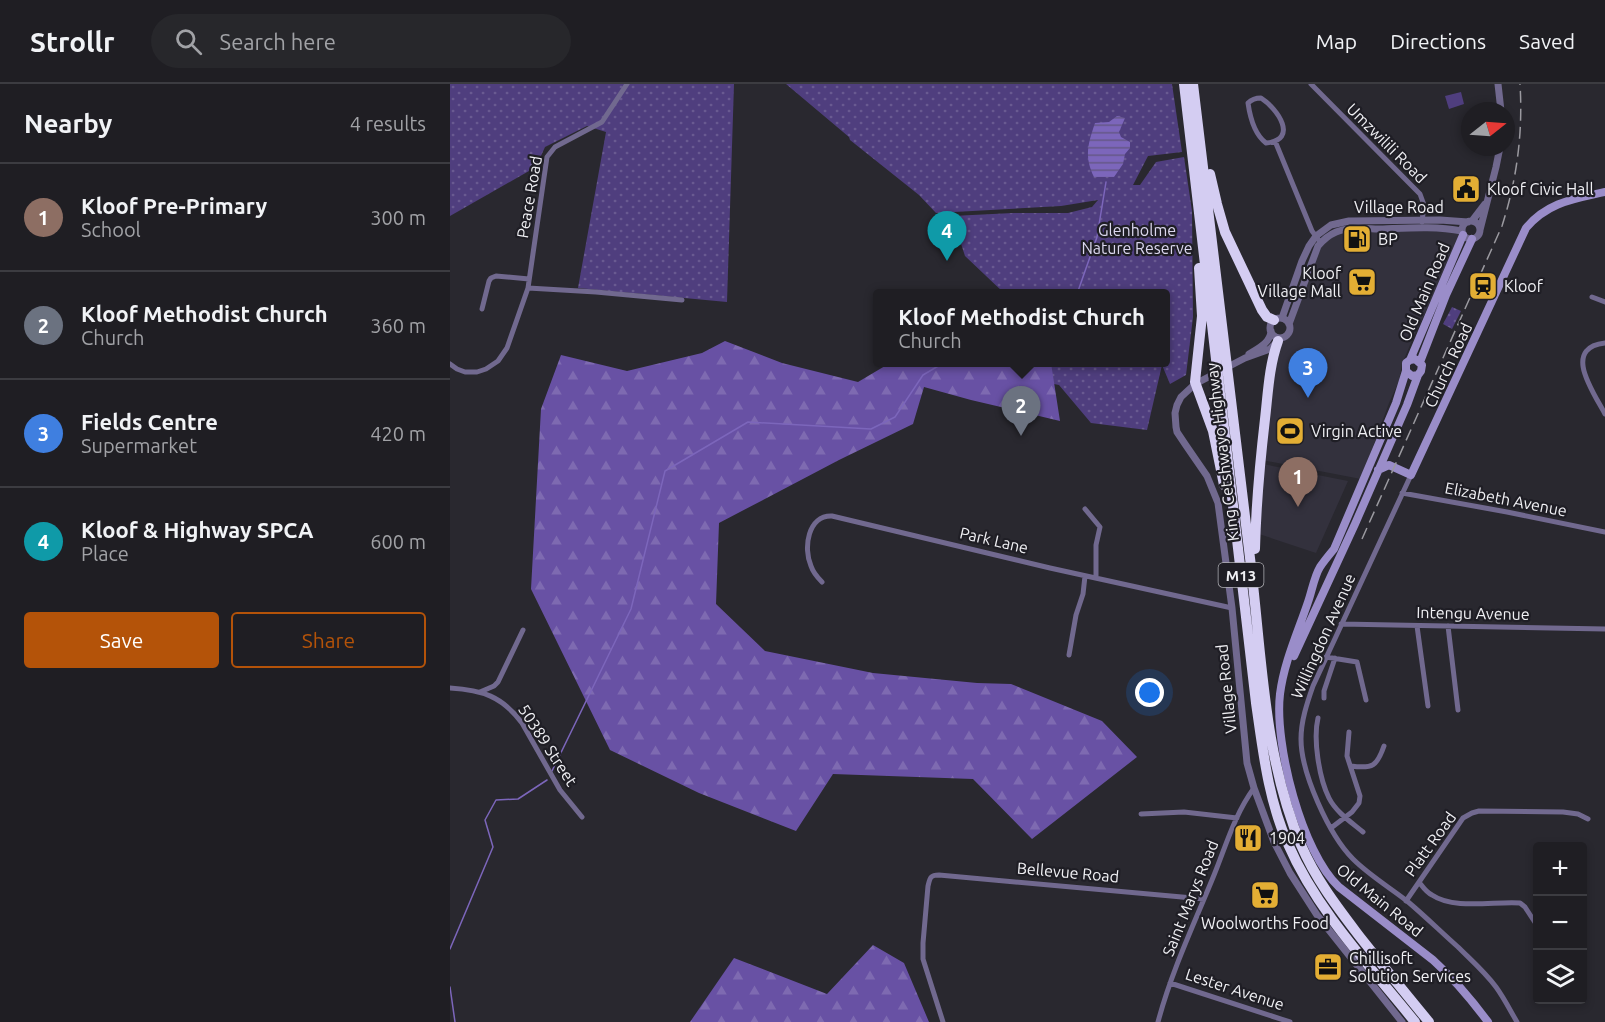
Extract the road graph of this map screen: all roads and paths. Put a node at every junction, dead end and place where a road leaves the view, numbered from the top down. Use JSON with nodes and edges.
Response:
{"nodes":[{"id":1,"x":627,"y":84,"type":"edge"},
{"id":2,"x":1184,"y":84,"type":"edge"},
{"id":3,"x":1193,"y":84,"type":"edge"},
{"id":4,"x":1311,"y":84,"type":"edge"},
{"id":5,"x":1498,"y":84,"type":"edge"},
{"id":6,"x":1500,"y":102,"type":"edge"},
{"id":7,"x":1196,"y":103,"type":"junction"},
{"id":8,"x":1275,"y":141,"type":"junction"},
{"id":9,"x":1498,"y":156,"type":"edge"},
{"id":10,"x":1605,"y":192,"type":"edge"},
{"id":11,"x":1486,"y":201,"type":"junction"},
{"id":12,"x":1198,"y":205,"type":"junction"},
{"id":13,"x":1423,"y":220,"type":"junction"},
{"id":14,"x":1470,"y":221,"type":"junction"},
{"id":15,"x":1418,"y":228,"type":"junction"},
{"id":16,"x":1480,"y":230,"type":"junction"},
{"id":17,"x":1463,"y":233,"type":"junction"},
{"id":18,"x":1472,"y":239,"type":"junction"},
{"id":19,"x":1318,"y":240,"type":"junction"},
{"id":20,"x":529,"y":279,"type":"junction"},
{"id":21,"x":528,"y":288,"type":"junction"},
{"id":22,"x":1592,"y":297,"type":"dead end"},
{"id":23,"x":682,"y":300,"type":"dead end"},
{"id":24,"x":1605,"y":302,"type":"edge"},
{"id":25,"x":482,"y":309,"type":"dead end"},
{"id":26,"x":1276,"y":323,"type":"junction"},
{"id":27,"x":1289,"y":324,"type":"junction"},
{"id":28,"x":1279,"y":339,"type":"junction"},
{"id":29,"x":1605,"y":343,"type":"edge"},
{"id":30,"x":1245,"y":358,"type":"junction"},
{"id":31,"x":1410,"y":360,"type":"junction"},
{"id":32,"x":1420,"y":362,"type":"junction"},
{"id":33,"x":450,"y":364,"type":"edge"},
{"id":34,"x":1406,"y":371,"type":"junction"},
{"id":35,"x":1418,"y":375,"type":"junction"},
{"id":36,"x":1195,"y":385,"type":"junction"},
{"id":37,"x":1605,"y":414,"type":"edge"},
{"id":38,"x":1385,"y":453,"type":"junction"},
{"id":39,"x":1389,"y":465,"type":"junction"},
{"id":40,"x":1378,"y":470,"type":"junction"},
{"id":41,"x":1410,"y":471,"type":"junction"},
{"id":42,"x":1402,"y":493,"type":"junction"},
{"id":43,"x":1085,"y":509,"type":"dead end"},
{"id":44,"x":1605,"y":532,"type":"edge"},
{"id":45,"x":1236,"y":539,"type":"junction"},
{"id":46,"x":1317,"y":575,"type":"junction"},
{"id":47,"x":1085,"y":576,"type":"junction"},
{"id":48,"x":1096,"y":578,"type":"junction"},
{"id":49,"x":1253,"y":578,"type":"junction"},
{"id":50,"x":1330,"y":579,"type":"junction"},
{"id":51,"x":822,"y":582,"type":"dead end"},
{"id":52,"x":1323,"y":592,"type":"junction"},
{"id":53,"x":1308,"y":593,"type":"junction"},
{"id":54,"x":1232,"y":608,"type":"junction"},
{"id":55,"x":1341,"y":624,"type":"junction"},
{"id":56,"x":1418,"y":626,"type":"junction"},
{"id":57,"x":1448,"y":626,"type":"junction"},
{"id":58,"x":1605,"y":629,"type":"edge"},
{"id":59,"x":523,"y":630,"type":"dead end"},
{"id":60,"x":1070,"y":655,"type":"dead end"},
{"id":61,"x":1326,"y":657,"type":"junction"},
{"id":62,"x":1335,"y":658,"type":"junction"},
{"id":63,"x":1286,"y":671,"type":"junction"},
{"id":64,"x":450,"y":688,"type":"edge"},
{"id":65,"x":480,"y":692,"type":"junction"},
{"id":66,"x":1324,"y":698,"type":"dead end"},
{"id":67,"x":1366,"y":700,"type":"dead end"},
{"id":68,"x":1428,"y":706,"type":"dead end"},
{"id":69,"x":1458,"y":710,"type":"dead end"},
{"id":70,"x":1318,"y":718,"type":"dead end"},
{"id":71,"x":1349,"y":732,"type":"dead end"},
{"id":72,"x":1384,"y":746,"type":"dead end"},
{"id":73,"x":1351,"y":766,"type":"junction"},
{"id":74,"x":1254,"y":788,"type":"junction"},
{"id":75,"x":1141,"y":814,"type":"dead end"},
{"id":76,"x":582,"y":817,"type":"dead end"},
{"id":77,"x":1346,"y":817,"type":"junction"},
{"id":78,"x":1237,"y":818,"type":"junction"},
{"id":79,"x":1588,"y":819,"type":"dead end"},
{"id":80,"x":1331,"y":828,"type":"junction"},
{"id":81,"x":1363,"y":832,"type":"dead end"},
{"id":82,"x":1419,"y":882,"type":"junction"},
{"id":83,"x":1204,"y":899,"type":"junction"},
{"id":84,"x":1406,"y":901,"type":"junction"},
{"id":85,"x":1533,"y":919,"type":"edge"},
{"id":86,"x":1170,"y":982,"type":"junction"},
{"id":87,"x":943,"y":1022,"type":"edge"},
{"id":88,"x":1158,"y":1022,"type":"edge"},
{"id":89,"x":1290,"y":1022,"type":"edge"},
{"id":90,"x":1402,"y":1022,"type":"edge"},
{"id":91,"x":1415,"y":1022,"type":"edge"},
{"id":92,"x":1429,"y":1022,"type":"edge"},
{"id":93,"x":1488,"y":1022,"type":"edge"},
{"id":94,"x":1517,"y":1022,"type":"edge"}],
"edges":[{"from":1,"to":20,"type":"street","name":"Peace Road"},
{"from":2,"to":12,"type":"highway","name":"King Cetshwayo Highway","number":"M13"},
{"from":3,"to":7,"type":"highway","name":"King Cetshwayo Highway","number":"M13"},
{"from":4,"to":13,"type":"street","name":"Umzwilili Road"},
{"from":5,"to":6,"type":"street"},
{"from":7,"to":26,"type":"highway"},
{"from":7,"to":49,"type":"highway","name":"King Cetshwayo Highway","number":"M13"},
{"from":8,"to":8,"type":"street"},
{"from":8,"to":19,"type":"street"},
{"from":9,"to":11,"type":"street"},
{"from":10,"to":41,"type":"main road","name":"Church Road"},
{"from":11,"to":14,"type":"street"},
{"from":11,"to":16,"type":"street"},
{"from":12,"to":36,"type":"highway"},
{"from":12,"to":45,"type":"highway","name":"King Cetshwayo Highway","number":"M13"},
{"from":13,"to":14,"type":"street","name":"Village Road"},
{"from":13,"to":15,"type":"street"},
{"from":13,"to":19,"type":"street","name":"Village Road"},
{"from":14,"to":16,"type":"street"},
{"from":14,"to":17,"type":"street"},
{"from":15,"to":17,"type":"street","name":"Village Road"},
{"from":15,"to":19,"type":"street","name":"Village Road"},
{"from":16,"to":18,"type":"street"},
{"from":17,"to":18,"type":"street"},
{"from":17,"to":31,"type":"main road","name":"Old Main Road"},
{"from":18,"to":32,"type":"main road","name":"Old Main Road"},
{"from":19,"to":26,"type":"street"},
{"from":19,"to":27,"type":"street"},
{"from":20,"to":21,"type":"street","name":"Peace Road"},
{"from":20,"to":25,"type":"street"},
{"from":21,"to":23,"type":"street"},
{"from":21,"to":33,"type":"street","name":"Peace Road"},
{"from":22,"to":24,"type":"street"},
{"from":26,"to":27,"type":"street"},
{"from":26,"to":28,"type":"street"},
{"from":26,"to":30,"type":"street"},
{"from":27,"to":28,"type":"street"},
{"from":28,"to":30,"type":"street"},
{"from":28,"to":49,"type":"highway"},
{"from":29,"to":37,"type":"street"},
{"from":30,"to":36,"type":"street"},
{"from":31,"to":32,"type":"main road"},
{"from":31,"to":34,"type":"main road"},
{"from":32,"to":35,"type":"main road"},
{"from":34,"to":35,"type":"main road"},
{"from":34,"to":46,"type":"main road","name":"Old Main Road"},
{"from":35,"to":38,"type":"main road","name":"Old Main Road"},
{"from":36,"to":45,"type":"highway"},
{"from":36,"to":54,"type":"street","name":"Village Road"},
{"from":38,"to":39,"type":"main road"},
{"from":38,"to":40,"type":"main road","name":"Old Main Road"},
{"from":39,"to":40,"type":"main road"},
{"from":39,"to":41,"type":"main road"},
{"from":40,"to":50,"type":"main road","name":"Old Main Road"},
{"from":41,"to":42,"type":"street","name":"Willingdon Avenue"},
{"from":42,"to":44,"type":"street","name":"Elizabeth Avenue"},
{"from":42,"to":55,"type":"street","name":"Willingdon Avenue"},
{"from":43,"to":48,"type":"street"},
{"from":45,"to":91,"type":"highway","name":"King Cetshwayo Highway","number":"M13"},
{"from":46,"to":50,"type":"main road"},
{"from":46,"to":53,"type":"main road","name":"Old Main Road"},
{"from":47,"to":48,"type":"street","name":"Park Lane"},
{"from":47,"to":51,"type":"street","name":"Park Lane"},
{"from":47,"to":60,"type":"street"},
{"from":48,"to":54,"type":"street","name":"Park Lane"},
{"from":49,"to":92,"type":"highway","name":"King Cetshwayo Highway","number":"M13"},
{"from":50,"to":52,"type":"main road","name":"Old Main Road"},
{"from":52,"to":53,"type":"main road"},
{"from":52,"to":63,"type":"main road","name":"Old Main Road"},
{"from":53,"to":63,"type":"main road","name":"Old Main Road"},
{"from":54,"to":74,"type":"street","name":"Village Road"},
{"from":55,"to":56,"type":"street","name":"Intengu Avenue"},
{"from":55,"to":61,"type":"street","name":"Willingdon Avenue"},
{"from":56,"to":57,"type":"street","name":"Intengu Avenue"},
{"from":56,"to":68,"type":"street"},
{"from":57,"to":58,"type":"street","name":"Intengu Avenue"},
{"from":57,"to":69,"type":"street"},
{"from":59,"to":65,"type":"street"},
{"from":61,"to":62,"type":"street"},
{"from":61,"to":80,"type":"street","name":"Willingdon Avenue"},
{"from":62,"to":66,"type":"street"},
{"from":62,"to":67,"type":"street"},
{"from":63,"to":93,"type":"main road","name":"Old Main Road"},
{"from":64,"to":65,"type":"street","name":"50389 Street"},
{"from":65,"to":76,"type":"street","name":"50389 Street"},
{"from":70,"to":77,"type":"street"},
{"from":71,"to":73,"type":"street"},
{"from":72,"to":73,"type":"street"},
{"from":73,"to":77,"type":"street"},
{"from":74,"to":78,"type":"street","name":"Saint Marys Road"},
{"from":74,"to":90,"type":"street","name":"Village Road"},
{"from":75,"to":78,"type":"street"},
{"from":77,"to":80,"type":"street"},
{"from":77,"to":81,"type":"street"},
{"from":78,"to":83,"type":"street","name":"Saint Marys Road"},
{"from":79,"to":82,"type":"street","name":"Platt Road"},
{"from":80,"to":84,"type":"street","name":"Willingdon Avenue"},
{"from":82,"to":84,"type":"street","name":"Platt Road"},
{"from":82,"to":85,"type":"street"},
{"from":83,"to":86,"type":"street","name":"Saint Marys Road"},
{"from":83,"to":87,"type":"street","name":"Bellevue Road"},
{"from":84,"to":94,"type":"street","name":"Willingdon Avenue"},
{"from":86,"to":88,"type":"street","name":"Saint Marys Road"},
{"from":86,"to":89,"type":"street","name":"Lester Avenue"}]}
